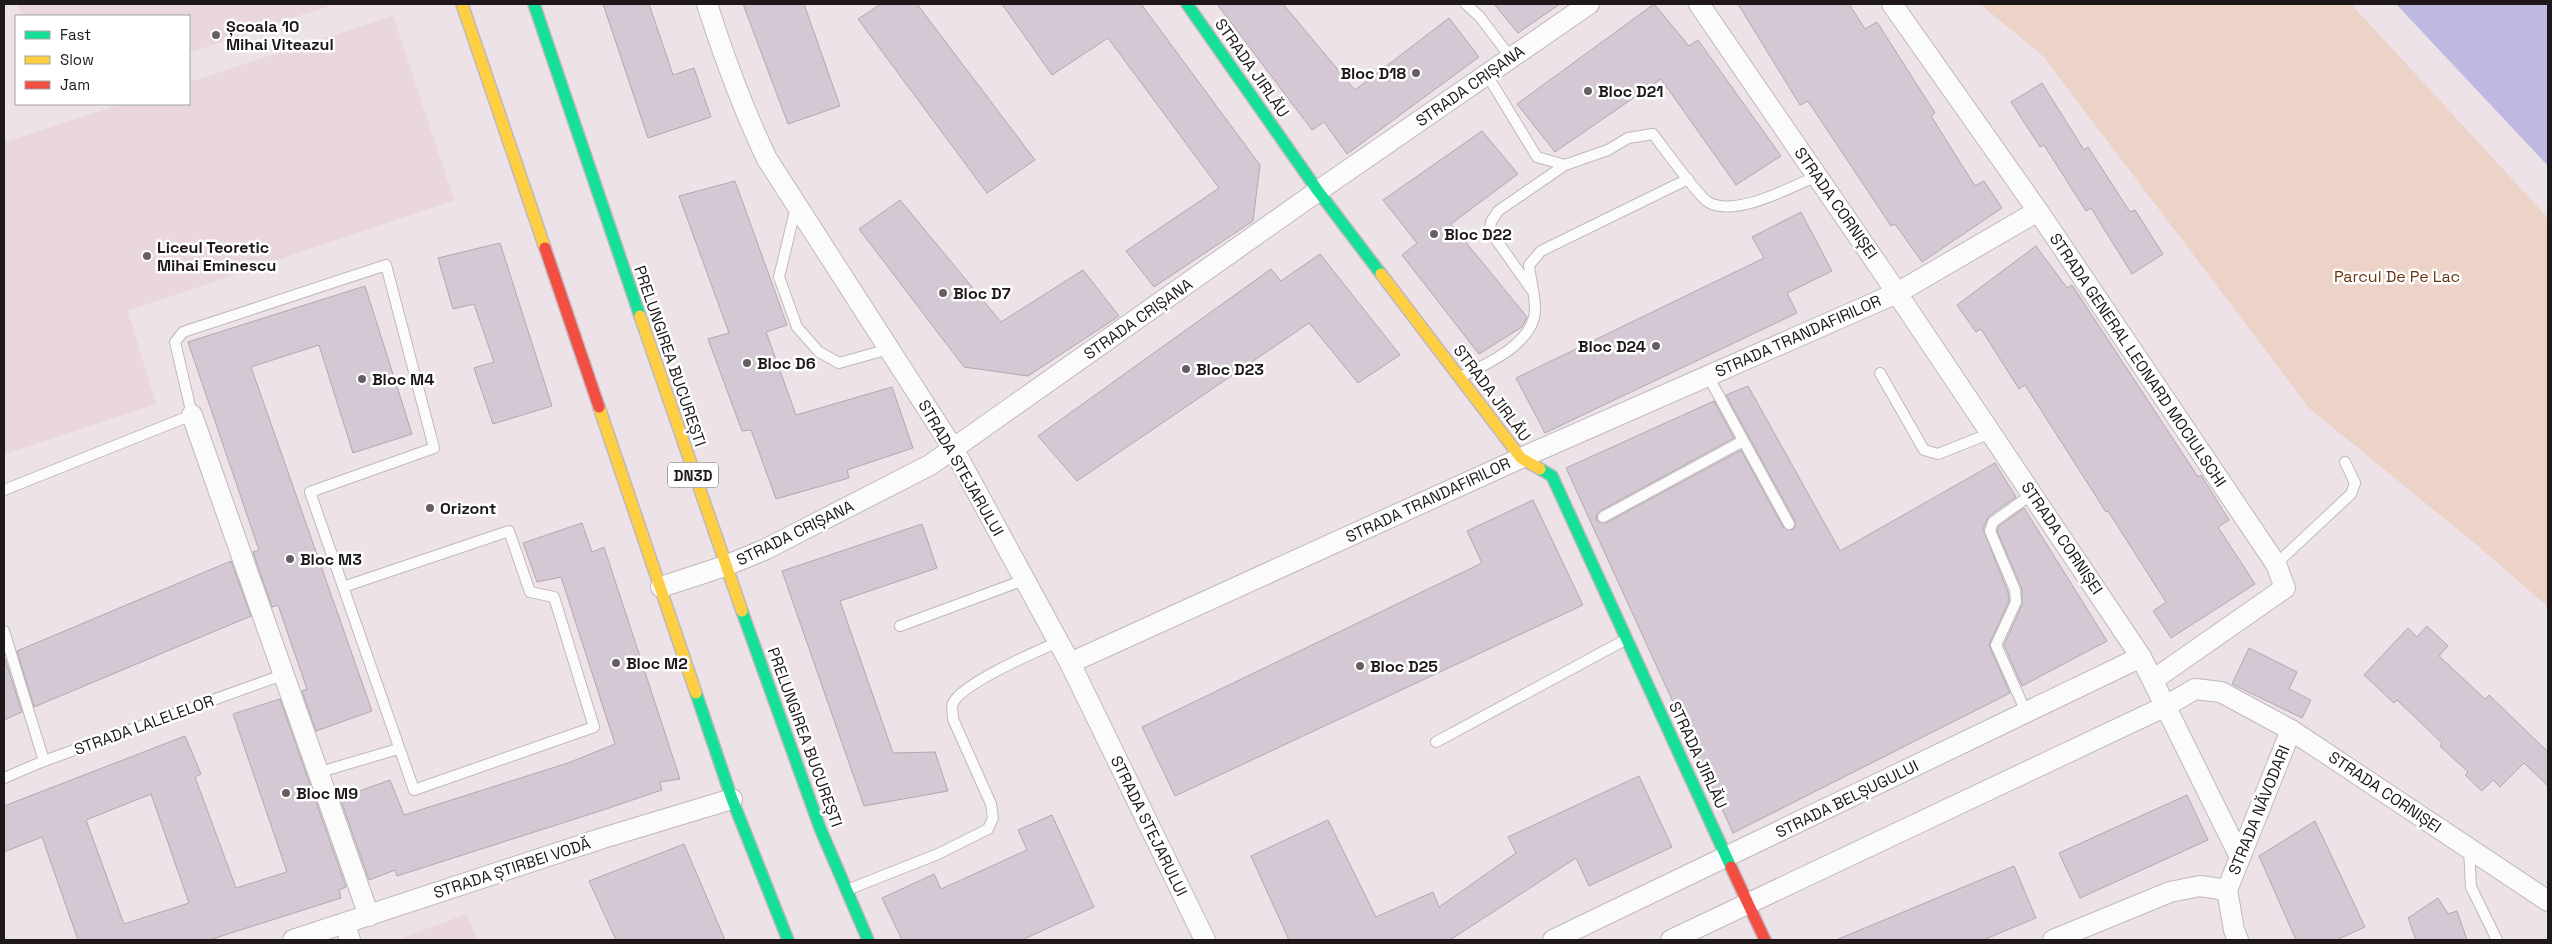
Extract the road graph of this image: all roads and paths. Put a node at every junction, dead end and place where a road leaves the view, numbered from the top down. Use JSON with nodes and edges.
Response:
{"nodes":[{"id":1,"x":462,"y":4,"type":"edge"},
{"id":2,"x":534,"y":4,"type":"edge"},
{"id":3,"x":707,"y":4,"type":"edge"},
{"id":4,"x":1187,"y":4,"type":"edge"},
{"id":5,"x":1466,"y":4,"type":"edge"},
{"id":6,"x":1590,"y":4,"type":"edge"},
{"id":7,"x":1698,"y":4,"type":"edge"},
{"id":8,"x":1892,"y":4,"type":"edge"},
{"id":9,"x":1511,"y":58,"type":"junction"},
{"id":10,"x":1487,"y":74,"type":"junction"},
{"id":11,"x":1565,"y":165,"type":"junction"},
{"id":12,"x":1817,"y":176,"type":"junction"},
{"id":13,"x":1688,"y":179,"type":"junction"},
{"id":14,"x":1318,"y":191,"type":"junction"},
{"id":15,"x":797,"y":205,"type":"junction"},
{"id":16,"x":2038,"y":211,"type":"junction"},
{"id":17,"x":1531,"y":290,"type":"junction"},
{"id":18,"x":1897,"y":293,"type":"junction"},
{"id":19,"x":889,"y":349,"type":"junction"},
{"id":20,"x":1880,"y":372,"type":"dead end"},
{"id":21,"x":1708,"y":376,"type":"junction"},
{"id":22,"x":1460,"y":377,"type":"junction"},
{"id":23,"x":192,"y":415,"type":"junction"},
{"id":24,"x":1991,"y":433,"type":"junction"},
{"id":25,"x":1743,"y":441,"type":"junction"},
{"id":26,"x":954,"y":450,"type":"junction"},
{"id":27,"x":1521,"y":458,"type":"junction"},
{"id":28,"x":2345,"y":462,"type":"dead end"},
{"id":29,"x":4,"y":490,"type":"edge"},
{"id":30,"x":2032,"y":494,"type":"junction"},
{"id":31,"x":1603,"y":517,"type":"dead end"},
{"id":32,"x":1789,"y":524,"type":"dead end"},
{"id":33,"x":2276,"y":564,"type":"junction"},
{"id":34,"x":725,"y":566,"type":"junction"},
{"id":35,"x":1024,"y":580,"type":"junction"},
{"id":36,"x":343,"y":587,"type":"junction"},
{"id":37,"x":661,"y":588,"type":"junction"},
{"id":38,"x":900,"y":626,"type":"dead end"},
{"id":39,"x":4,"y":631,"type":"edge"},
{"id":40,"x":1626,"y":640,"type":"junction"},
{"id":41,"x":1058,"y":642,"type":"junction"},
{"id":42,"x":2141,"y":656,"type":"junction"},
{"id":43,"x":1070,"y":664,"type":"junction"},
{"id":44,"x":286,"y":674,"type":"junction"},
{"id":45,"x":2153,"y":680,"type":"junction"},
{"id":46,"x":2166,"y":706,"type":"junction"},
{"id":47,"x":2026,"y":712,"type":"junction"},
{"id":48,"x":2291,"y":730,"type":"junction"},
{"id":49,"x":1436,"y":742,"type":"dead end"},
{"id":50,"x":398,"y":749,"type":"junction"},
{"id":51,"x":44,"y":761,"type":"junction"},
{"id":52,"x":320,"y":772,"type":"junction"},
{"id":53,"x":4,"y":778,"type":"edge"},
{"id":54,"x":732,"y":799,"type":"junction"},
{"id":55,"x":2469,"y":848,"type":"junction"},
{"id":56,"x":1727,"y":857,"type":"junction"},
{"id":57,"x":2240,"y":857,"type":"junction"},
{"id":58,"x":846,"y":890,"type":"junction"},
{"id":59,"x":2228,"y":890,"type":"junction"},
{"id":60,"x":2548,"y":901,"type":"edge"},
{"id":61,"x":1748,"y":904,"type":"junction"},
{"id":62,"x":369,"y":916,"type":"junction"},
{"id":63,"x":348,"y":932,"type":"edge"},
{"id":64,"x":293,"y":940,"type":"edge"},
{"id":65,"x":788,"y":940,"type":"edge"},
{"id":66,"x":868,"y":940,"type":"edge"},
{"id":67,"x":1205,"y":940,"type":"edge"},
{"id":68,"x":1553,"y":940,"type":"edge"},
{"id":69,"x":1671,"y":940,"type":"edge"},
{"id":70,"x":1765,"y":940,"type":"edge"},
{"id":71,"x":2053,"y":940,"type":"edge"},
{"id":72,"x":2238,"y":940,"type":"edge"},
{"id":73,"x":2497,"y":940,"type":"edge"}],
"edges":[{"from":1,"to":37,"type":"main road"},
{"from":2,"to":34,"type":"main road","name":"PRELUNGIREA BUCUREȘTI","number":"DN3D"},
{"from":3,"to":15,"type":"street","name":"STRADA STEJARULUI"},
{"from":4,"to":14,"type":"main road","name":"STRADA JIRLĂU"},
{"from":5,"to":9,"type":"lane"},
{"from":6,"to":9,"type":"street","name":"STRADA CRIȘANA"},
{"from":7,"to":12,"type":"street","name":"STRADA CORNIȘEI"},
{"from":8,"to":16,"type":"street","name":"STRADA GENERAL LEONARD MOCIULSCHI"},
{"from":9,"to":10,"type":"street","name":"STRADA CRIȘANA"},
{"from":10,"to":11,"type":"lane"},
{"from":10,"to":14,"type":"street","name":"STRADA CRIȘANA"},
{"from":11,"to":13,"type":"lane"},
{"from":11,"to":17,"type":"lane"},
{"from":12,"to":13,"type":"lane"},
{"from":12,"to":18,"type":"street","name":"STRADA CORNIȘEI"},
{"from":13,"to":17,"type":"lane"},
{"from":14,"to":22,"type":"main road","name":"STRADA JIRLĂU"},
{"from":14,"to":26,"type":"street","name":"STRADA CRIȘANA"},
{"from":15,"to":19,"type":"street","name":"STRADA STEJARULUI"},
{"from":15,"to":19,"type":"lane"},
{"from":16,"to":18,"type":"street","name":"STRADA TRANDAFIRILOR"},
{"from":16,"to":33,"type":"street","name":"STRADA GENERAL LEONARD MOCIULSCHI"},
{"from":17,"to":22,"type":"lane"},
{"from":18,"to":21,"type":"street","name":"STRADA TRANDAFIRILOR"},
{"from":18,"to":24,"type":"street","name":"STRADA CORNIȘEI"},
{"from":19,"to":26,"type":"street","name":"STRADA STEJARULUI"},
{"from":20,"to":24,"type":"lane"},
{"from":21,"to":25,"type":"lane"},
{"from":21,"to":27,"type":"street","name":"STRADA TRANDAFIRILOR"},
{"from":22,"to":27,"type":"main road","name":"STRADA JIRLĂU"},
{"from":23,"to":29,"type":"lane"},
{"from":23,"to":36,"type":"lane"},
{"from":23,"to":44,"type":"street"},
{"from":24,"to":30,"type":"street","name":"STRADA CORNIȘEI"},
{"from":25,"to":31,"type":"lane"},
{"from":25,"to":32,"type":"lane"},
{"from":26,"to":34,"type":"street","name":"STRADA CRIȘANA"},
{"from":26,"to":35,"type":"street","name":"STRADA STEJARULUI"},
{"from":27,"to":40,"type":"main road","name":"STRADA JIRLĂU"},
{"from":27,"to":43,"type":"street","name":"STRADA TRANDAFIRILOR"},
{"from":28,"to":33,"type":"lane"},
{"from":30,"to":42,"type":"street","name":"STRADA CORNIȘEI"},
{"from":30,"to":47,"type":"lane"},
{"from":33,"to":45,"type":"street","name":"STRADA GENERAL LEONARD MOCIULSCHI"},
{"from":34,"to":37,"type":"street","name":"STRADA CRIȘANA"},
{"from":34,"to":58,"type":"main road","name":"PRELUNGIREA BUCUREȘTI","number":"DN3D"},
{"from":35,"to":38,"type":"lane"},
{"from":35,"to":41,"type":"street","name":"STRADA STEJARULUI"},
{"from":36,"to":50,"type":"lane"},
{"from":36,"to":50,"type":"lane"},
{"from":37,"to":54,"type":"main road"},
{"from":39,"to":51,"type":"lane"},
{"from":40,"to":49,"type":"lane"},
{"from":40,"to":56,"type":"main road","name":"STRADA JIRLĂU"},
{"from":41,"to":43,"type":"street","name":"STRADA STEJARULUI"},
{"from":41,"to":58,"type":"lane"},
{"from":42,"to":45,"type":"street","name":"STRADA CORNIȘEI"},
{"from":42,"to":47,"type":"street","name":"STRADA BELȘUGULUI"},
{"from":43,"to":67,"type":"street","name":"STRADA STEJARULUI"},
{"from":44,"to":51,"type":"lane","name":"STRADA LALELELOR"},
{"from":44,"to":52,"type":"street"},
{"from":45,"to":46,"type":"street","name":"STRADA CORNIȘEI"},
{"from":46,"to":48,"type":"street","name":"STRADA CORNIȘEI"},
{"from":46,"to":57,"type":"street"},
{"from":46,"to":61,"type":"street"},
{"from":47,"to":56,"type":"street","name":"STRADA BELȘUGULUI"},
{"from":48,"to":55,"type":"street","name":"STRADA CORNIȘEI"},
{"from":48,"to":57,"type":"street","name":"STRADA NĂVODARI"},
{"from":50,"to":52,"type":"lane"},
{"from":51,"to":53,"type":"lane","name":"STRADA LALELELOR"},
{"from":52,"to":62,"type":"street"},
{"from":54,"to":62,"type":"street","name":"STRADA ȘTIRBEI VODĂ"},
{"from":54,"to":65,"type":"main road"},
{"from":55,"to":60,"type":"street","name":"STRADA CORNIȘEI"},
{"from":55,"to":73,"type":"lane"},
{"from":56,"to":61,"type":"main road","name":"STRADA JIRLĂU"},
{"from":56,"to":68,"type":"street","name":"STRADA BELȘUGULUI"},
{"from":57,"to":59,"type":"street","name":"STRADA NĂVODARI"},
{"from":58,"to":66,"type":"main road","name":"PRELUNGIREA BUCUREȘTI","number":"DN3D"},
{"from":59,"to":71,"type":"street","name":"STRADA NĂVODARI"},
{"from":59,"to":72,"type":"street","name":"STRADA NĂVODARI"},
{"from":61,"to":69,"type":"street"},
{"from":61,"to":70,"type":"main road","name":"STRADA JIRLĂU"},
{"from":62,"to":63,"type":"street","name":"STRADA ȘTIRBEI VODĂ"},
{"from":63,"to":64,"type":"street","name":"STRADA ȘTIRBEI VODĂ"}]}
